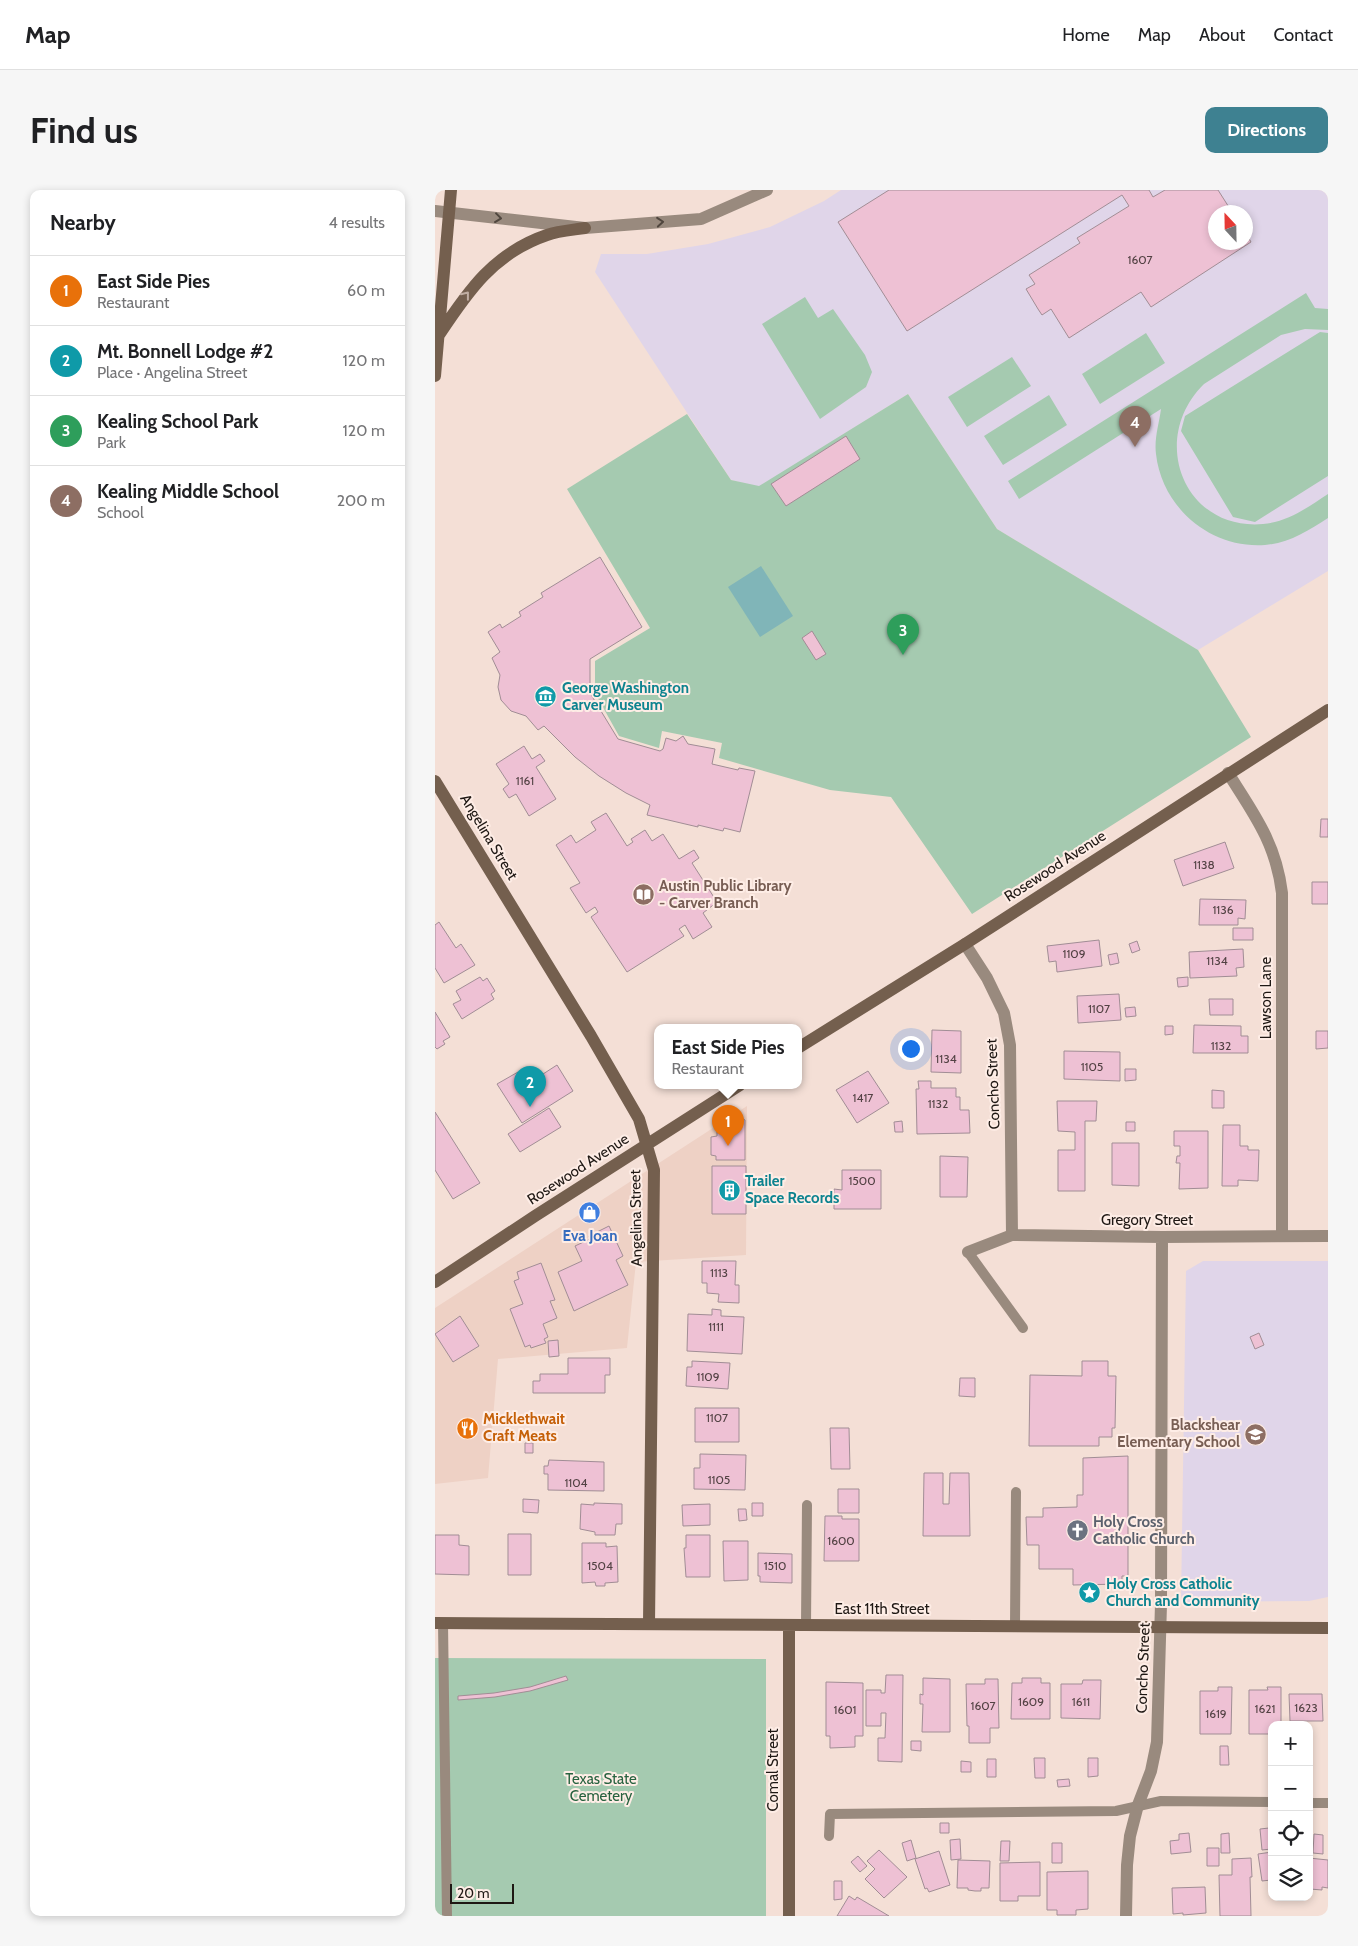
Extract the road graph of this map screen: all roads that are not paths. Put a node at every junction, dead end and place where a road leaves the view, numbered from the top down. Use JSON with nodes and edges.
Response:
{"nodes":[{"id":1,"x":451,"y":190,"type":"edge"},
{"id":2,"x":767,"y":190,"type":"edge"},
{"id":3,"x":435,"y":211,"type":"edge"},
{"id":4,"x":450,"y":212,"type":"junction"},
{"id":5,"x":585,"y":228,"type":"junction"},
{"id":6,"x":439,"y":335,"type":"junction"},
{"id":7,"x":435,"y":376,"type":"edge"},
{"id":8,"x":1328,"y":710,"type":"edge"},
{"id":9,"x":1229,"y":773,"type":"junction"},
{"id":10,"x":435,"y":781,"type":"edge"},
{"id":11,"x":965,"y":944,"type":"junction"},
{"id":12,"x":802,"y":1046,"type":"edge"},
{"id":13,"x":734,"y":1089,"type":"edge"},
{"id":14,"x":647,"y":1144,"type":"junction"},
{"id":15,"x":1011,"y":1235,"type":"junction"},
{"id":16,"x":1282,"y":1236,"type":"junction"},
{"id":17,"x":1328,"y":1236,"type":"edge"},
{"id":18,"x":1162,"y":1237,"type":"junction"},
{"id":19,"x":969,"y":1252,"type":"joint"},
{"id":20,"x":435,"y":1282,"type":"edge"},
{"id":21,"x":1023,"y":1328,"type":"dead end"},
{"id":22,"x":1016,"y":1492,"type":"dead end"},
{"id":23,"x":807,"y":1505,"type":"dead end"},
{"id":24,"x":439,"y":1623,"type":"edge"},
{"id":25,"x":649,"y":1624,"type":"junction"},
{"id":26,"x":789,"y":1625,"type":"junction"},
{"id":27,"x":805,"y":1625,"type":"junction"},
{"id":28,"x":1015,"y":1626,"type":"junction"},
{"id":29,"x":1160,"y":1628,"type":"junction"},
{"id":30,"x":1328,"y":1628,"type":"edge"},
{"id":31,"x":1268,"y":1802,"type":"edge"},
{"id":32,"x":1313,"y":1803,"type":"edge"},
{"id":33,"x":1328,"y":1803,"type":"edge"},
{"id":34,"x":1138,"y":1805,"type":"junction"},
{"id":35,"x":829,"y":1836,"type":"dead end"},
{"id":36,"x":447,"y":1916,"type":"edge"},
{"id":37,"x":789,"y":1916,"type":"edge"},
{"id":38,"x":1126,"y":1916,"type":"edge"}],
"edges":[{"from":1,"to":4,"type":"street"},
{"from":5,"to":2,"type":"street","one_way":true},
{"from":3,"to":4,"type":"street"},
{"from":4,"to":5,"type":"street","one_way":true},
{"from":4,"to":6,"type":"street"},
{"from":6,"to":5,"type":"street","one_way":true},
{"from":6,"to":7,"type":"street"},
{"from":8,"to":9,"type":"street","name":"Rosewood Avenue"},
{"from":9,"to":11,"type":"street","name":"Rosewood Avenue"},
{"from":9,"to":16,"type":"street","name":"Lawson Lane"},
{"from":10,"to":14,"type":"street","name":"Angelina Street"},
{"from":11,"to":12,"type":"street","name":"Rosewood Avenue"},
{"from":11,"to":15,"type":"street","name":"Concho Street"},
{"from":13,"to":14,"type":"street","name":"Rosewood Avenue"},
{"from":14,"to":20,"type":"street","name":"Rosewood Avenue"},
{"from":14,"to":25,"type":"street","name":"Angelina Street"},
{"from":15,"to":18,"type":"street","name":"Gregory Street"},
{"from":15,"to":19,"type":"street","name":"Gregory Street"},
{"from":16,"to":17,"type":"street","name":"Gregory Street"},
{"from":16,"to":18,"type":"street","name":"Gregory Street"},
{"from":18,"to":29,"type":"street","name":"Concho Street"},
{"from":19,"to":21,"type":"lane"},
{"from":22,"to":28,"type":"lane"},
{"from":23,"to":27,"type":"lane"},
{"from":24,"to":25,"type":"street","name":"East 11th Street"},
{"from":24,"to":36,"type":"lane"},
{"from":25,"to":26,"type":"street","name":"East 11th Street"},
{"from":26,"to":27,"type":"street","name":"East 11th Street"},
{"from":26,"to":37,"type":"street","name":"Comal Street"},
{"from":27,"to":28,"type":"street","name":"East 11th Street"},
{"from":28,"to":29,"type":"street","name":"East 11th Street"},
{"from":29,"to":30,"type":"street","name":"East 11th Street"},
{"from":29,"to":34,"type":"street","name":"Concho Street"},
{"from":31,"to":34,"type":"lane"},
{"from":32,"to":33,"type":"lane"},
{"from":34,"to":35,"type":"lane"},
{"from":34,"to":38,"type":"street","name":"Concho Street"}]}
